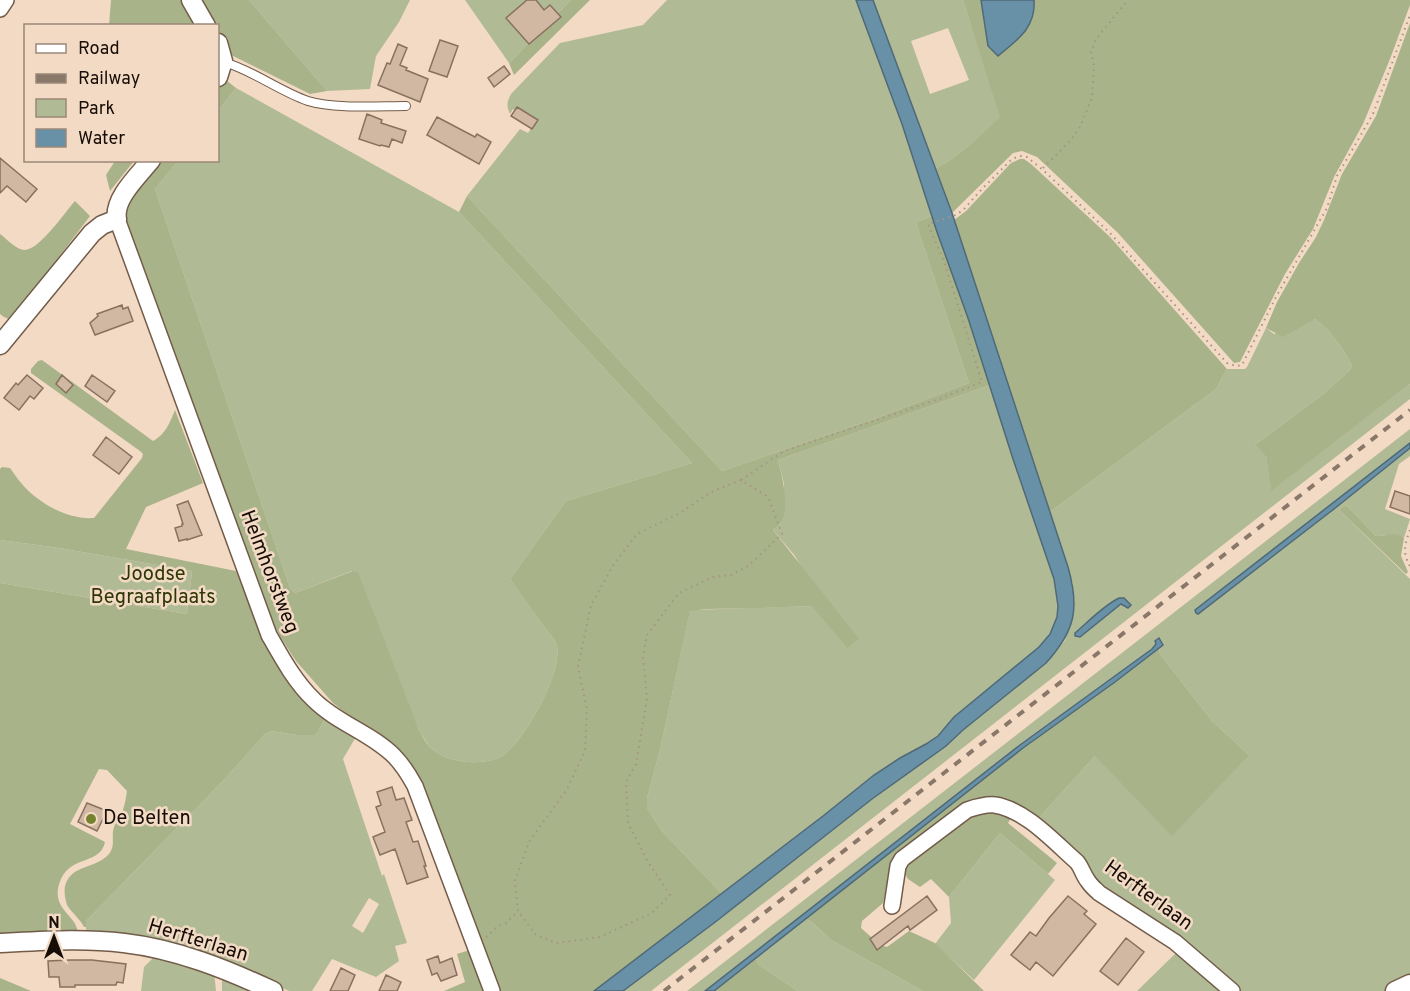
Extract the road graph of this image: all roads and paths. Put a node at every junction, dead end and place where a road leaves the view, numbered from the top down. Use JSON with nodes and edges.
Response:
{"nodes":[{"id":1,"x":6,"y":0,"type":"edge"},
{"id":2,"x":191,"y":0,"type":"edge"},
{"id":3,"x":1128,"y":0,"type":"edge"},
{"id":4,"x":0,"y":9,"type":"edge"},
{"id":5,"x":1410,"y":15,"type":"edge"},
{"id":6,"x":205,"y":24,"type":"edge"},
{"id":7,"x":220,"y":69,"type":"edge"},
{"id":8,"x":406,"y":106,"type":"dead end"},
{"id":9,"x":149,"y":162,"type":"edge"},
{"id":10,"x":1042,"y":169,"type":"junction"},
{"id":11,"x":117,"y":219,"type":"junction"},
{"id":12,"x":0,"y":345,"type":"edge"},
{"id":13,"x":741,"y":480,"type":"junction"},
{"id":14,"x":1410,"y":530,"type":"edge"},
{"id":15,"x":1410,"y":566,"type":"edge"},
{"id":16,"x":892,"y":906,"type":"dead end"},
{"id":17,"x":518,"y":911,"type":"junction"},
{"id":18,"x":0,"y":944,"type":"edge"},
{"id":19,"x":477,"y":950,"type":"junction"},
{"id":20,"x":1410,"y":984,"type":"edge"},
{"id":21,"x":273,"y":991,"type":"edge"},
{"id":22,"x":492,"y":991,"type":"edge"},
{"id":23,"x":1232,"y":991,"type":"edge"},
{"id":24,"x":1395,"y":991,"type":"edge"}],
"edges":[{"from":1,"to":4,"type":"street"},
{"from":2,"to":6,"type":"street"},
{"from":3,"to":10,"type":"path"},
{"from":5,"to":10,"type":"path"},
{"from":7,"to":8,"type":"lane"},
{"from":9,"to":11,"type":"street"},
{"from":10,"to":13,"type":"path"},
{"from":11,"to":12,"type":"street"},
{"from":11,"to":19,"type":"street","name":"Helmhorstweg"},
{"from":13,"to":17,"type":"path"},
{"from":13,"to":17,"type":"path"},
{"from":14,"to":15,"type":"path"},
{"from":16,"to":23,"type":"street","name":"Herfterlaan"},
{"from":17,"to":19,"type":"path"},
{"from":18,"to":21,"type":"street","name":"Herfterlaan"},
{"from":19,"to":22,"type":"street","name":"Helmhorstweg"},
{"from":20,"to":24,"type":"street"}]}
